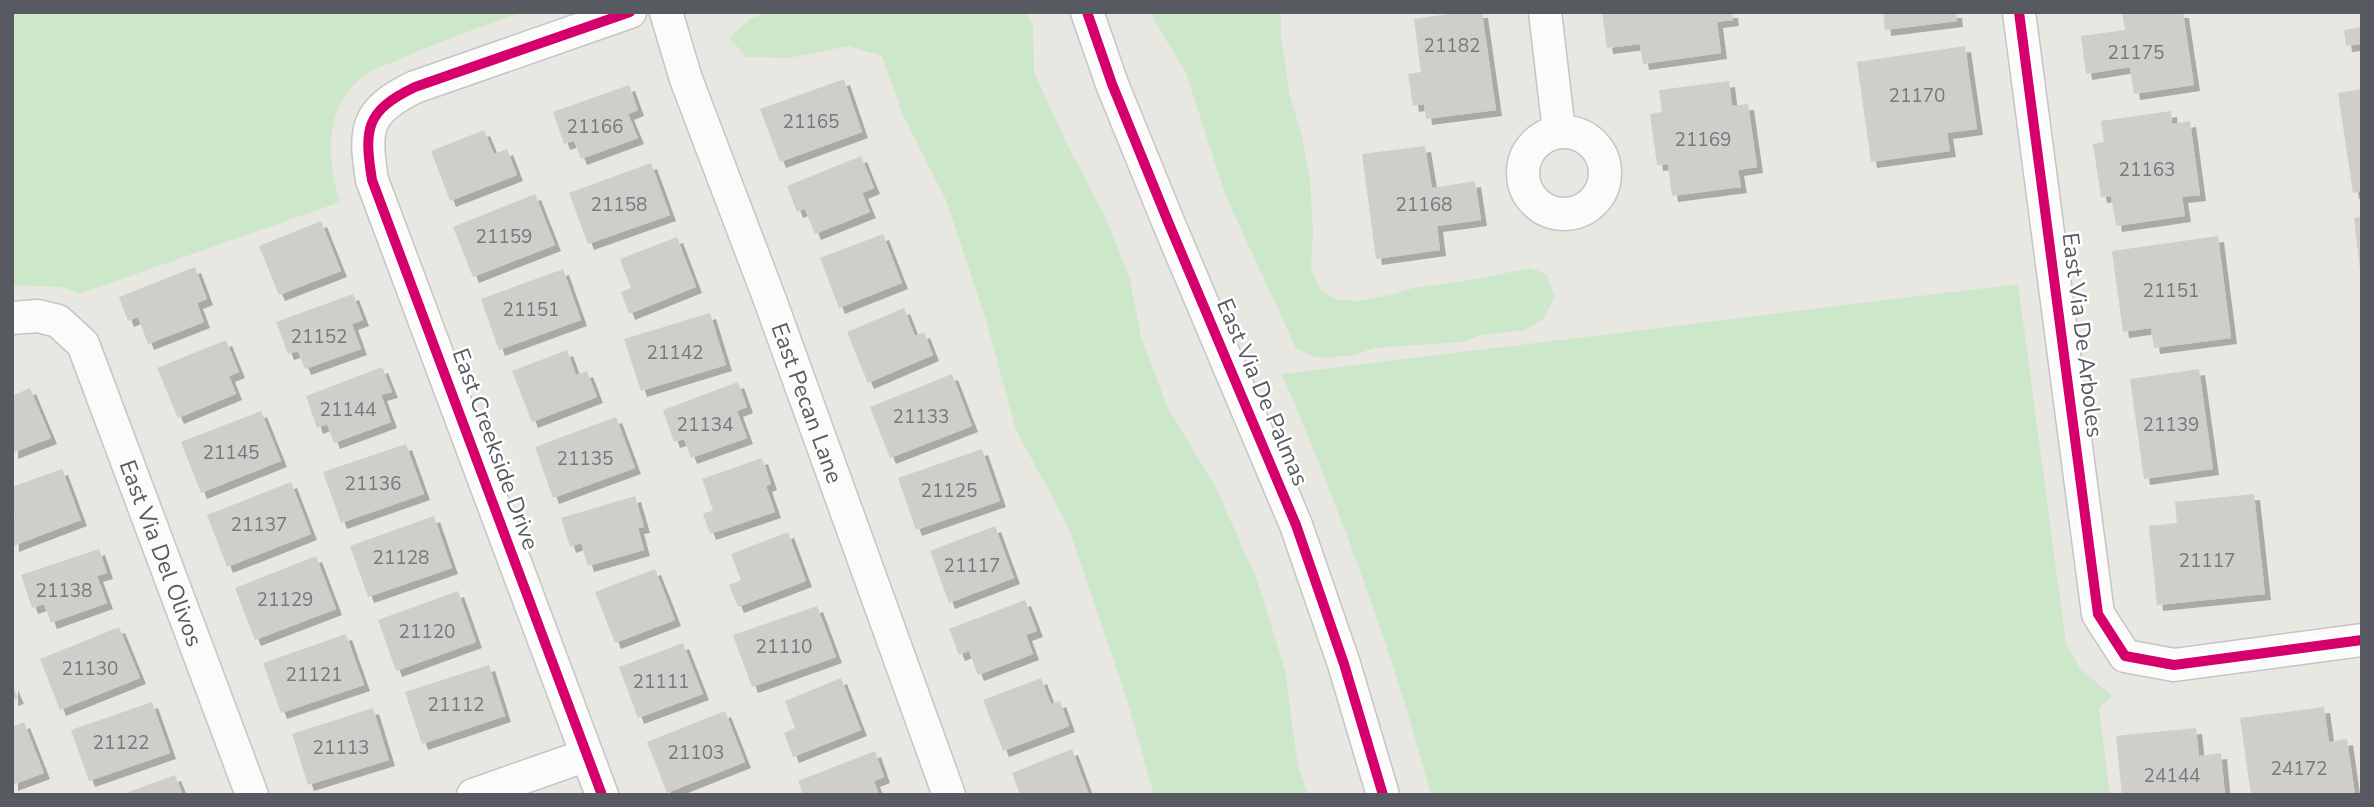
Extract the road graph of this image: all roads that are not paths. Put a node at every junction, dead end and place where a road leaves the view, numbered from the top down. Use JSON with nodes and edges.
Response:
{"nodes":[{"id":1,"x":630,"y":12,"type":"edge"},
{"id":2,"x":666,"y":12,"type":"edge"},
{"id":3,"x":1087,"y":12,"type":"edge"},
{"id":4,"x":1545,"y":12,"type":"edge"},
{"id":5,"x":2019,"y":12,"type":"edge"},
{"id":6,"x":1559,"y":131,"type":"dead end"},
{"id":7,"x":12,"y":318,"type":"edge"},
{"id":8,"x":2362,"y":640,"type":"edge"},
{"id":9,"x":587,"y":755,"type":"junction"},
{"id":10,"x":252,"y":795,"type":"edge"},
{"id":11,"x":473,"y":795,"type":"edge"},
{"id":12,"x":603,"y":795,"type":"edge"},
{"id":13,"x":949,"y":795,"type":"edge"},
{"id":14,"x":1383,"y":795,"type":"edge"}],
"edges":[{"from":1,"to":9,"type":"street","name":"East Creekside Drive"},
{"from":2,"to":13,"type":"street","name":"East Pecan Lane"},
{"from":3,"to":14,"type":"street","name":"East Via De Palmas"},
{"from":4,"to":6,"type":"street"},
{"from":5,"to":8,"type":"street","name":"East Via De Arboles"},
{"from":7,"to":10,"type":"street","name":"East Via Del Olivos"},
{"from":9,"to":11,"type":"street"},
{"from":9,"to":12,"type":"street","name":"East Creekside Drive"}]}
